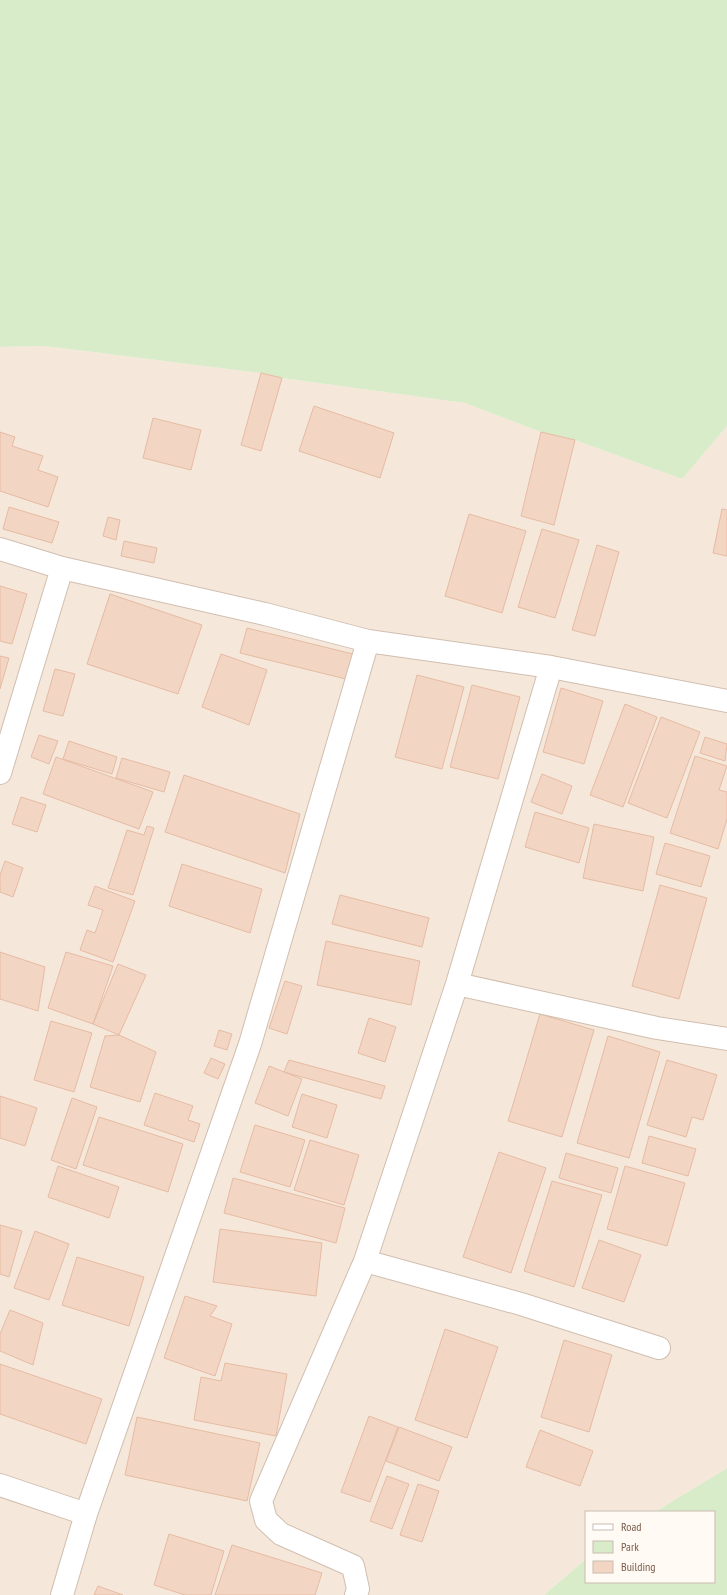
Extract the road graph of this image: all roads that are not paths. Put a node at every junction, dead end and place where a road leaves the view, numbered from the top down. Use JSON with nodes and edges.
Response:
{"nodes":[{"id":1,"x":0,"y":549,"type":"edge"},
{"id":2,"x":62,"y":568,"type":"junction"},
{"id":3,"x":368,"y":641,"type":"junction"},
{"id":4,"x":551,"y":667,"type":"junction"},
{"id":5,"x":727,"y":701,"type":"edge"},
{"id":6,"x":0,"y":773,"type":"edge"},
{"id":7,"x":457,"y":984,"type":"junction"},
{"id":8,"x":727,"y":1039,"type":"edge"},
{"id":9,"x":365,"y":1261,"type":"junction"},
{"id":10,"x":659,"y":1348,"type":"dead end"},
{"id":11,"x":0,"y":1486,"type":"edge"},
{"id":12,"x":86,"y":1514,"type":"junction"},
{"id":13,"x":62,"y":1595,"type":"edge"},
{"id":14,"x":356,"y":1595,"type":"edge"}],
"edges":[{"from":1,"to":2,"type":"street"},
{"from":2,"to":3,"type":"street"},
{"from":2,"to":6,"type":"street"},
{"from":3,"to":4,"type":"street"},
{"from":3,"to":12,"type":"street"},
{"from":4,"to":5,"type":"street"},
{"from":4,"to":7,"type":"street"},
{"from":7,"to":8,"type":"street"},
{"from":7,"to":9,"type":"street"},
{"from":9,"to":10,"type":"street"},
{"from":9,"to":14,"type":"street"},
{"from":11,"to":12,"type":"street"},
{"from":12,"to":13,"type":"street"}]}
